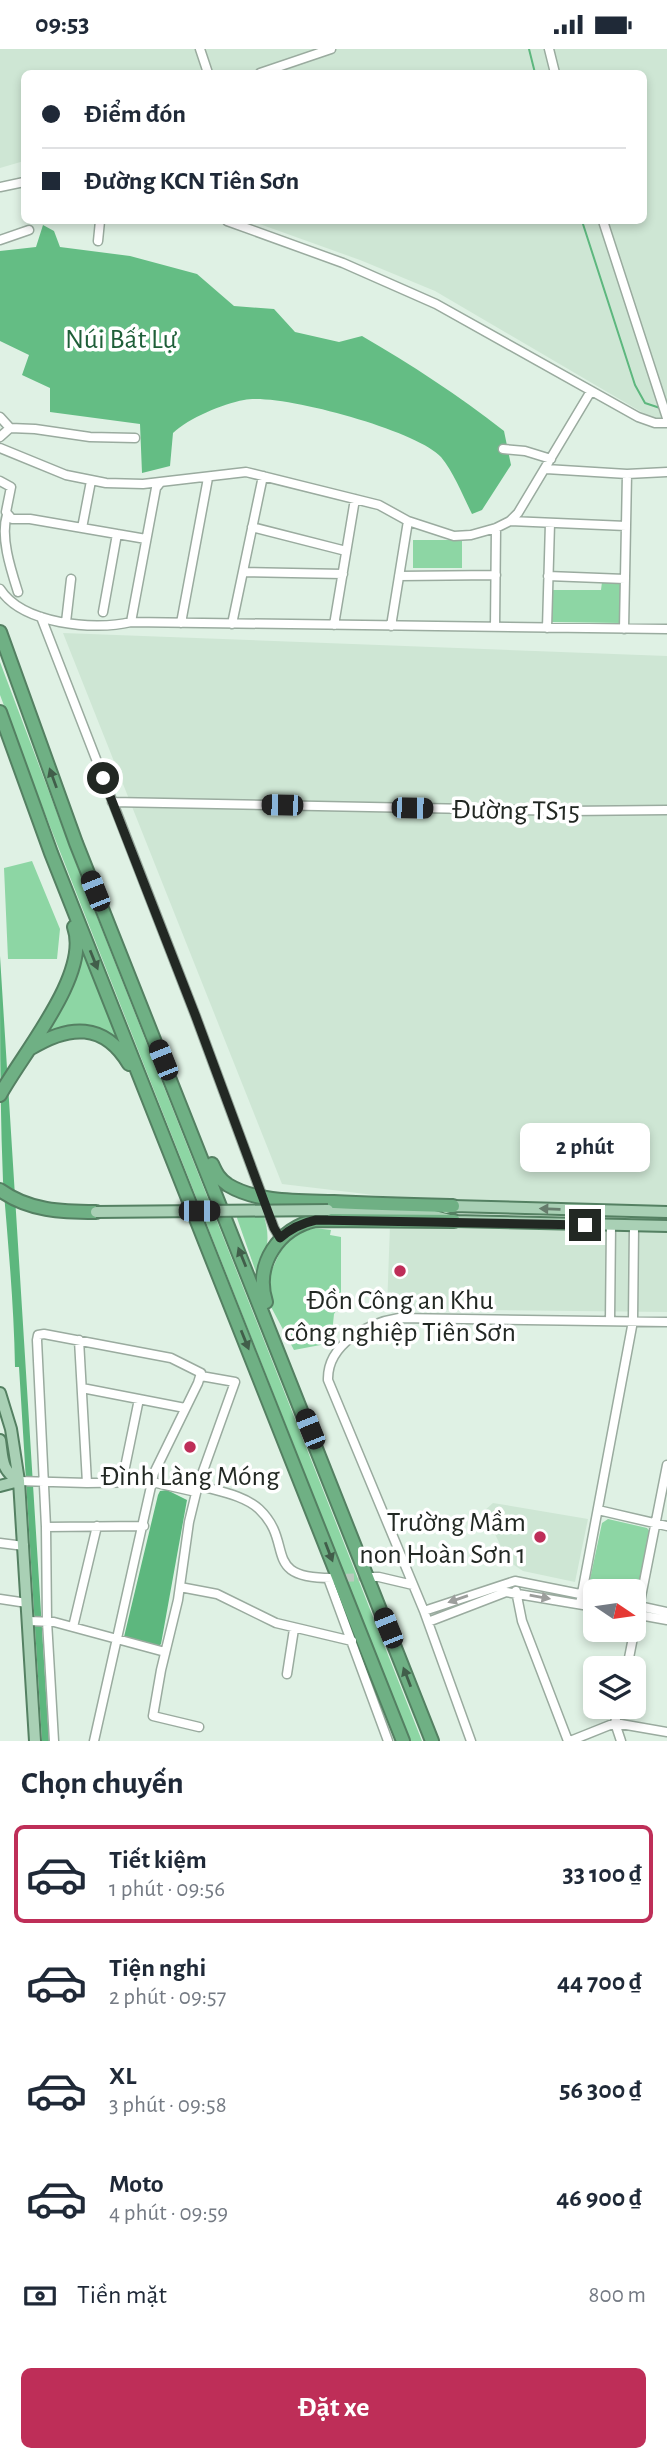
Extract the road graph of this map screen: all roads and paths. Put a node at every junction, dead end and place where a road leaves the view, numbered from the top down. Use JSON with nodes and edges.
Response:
{"nodes":[{"id":1,"x":200,"y":49,"type":"edge"},
{"id":2,"x":331,"y":49,"type":"edge"},
{"id":3,"x":549,"y":49,"type":"edge"},
{"id":4,"x":207,"y":70,"type":"edge"},
{"id":5,"x":269,"y":70,"type":"edge"},
{"id":6,"x":554,"y":70,"type":"edge"},
{"id":7,"x":21,"y":183,"type":"edge"},
{"id":8,"x":0,"y":187,"type":"edge"},
{"id":9,"x":100,"y":224,"type":"edge"},
{"id":10,"x":235,"y":224,"type":"edge"},
{"id":11,"x":604,"y":224,"type":"edge"},
{"id":12,"x":29,"y":230,"type":"dead end"},
{"id":13,"x":0,"y":240,"type":"edge"},
{"id":14,"x":98,"y":241,"type":"dead end"},
{"id":15,"x":591,"y":391,"type":"junction"},
{"id":16,"x":663,"y":397,"type":"edge"},
{"id":17,"x":0,"y":417,"type":"edge"},
{"id":18,"x":667,"y":419,"type":"edge"},
{"id":19,"x":10,"y":428,"type":"junction"},
{"id":20,"x":0,"y":437,"type":"edge"},
{"id":21,"x":135,"y":438,"type":"dead end"},
{"id":22,"x":0,"y":448,"type":"edge"},
{"id":23,"x":503,"y":449,"type":"dead end"},
{"id":24,"x":551,"y":459,"type":"junction"},
{"id":25,"x":545,"y":469,"type":"junction"},
{"id":26,"x":667,"y":472,"type":"edge"},
{"id":27,"x":627,"y":474,"type":"junction"},
{"id":28,"x":263,"y":475,"type":"junction"},
{"id":29,"x":208,"y":478,"type":"junction"},
{"id":30,"x":0,"y":481,"type":"edge"},
{"id":31,"x":91,"y":481,"type":"junction"},
{"id":32,"x":160,"y":483,"type":"junction"},
{"id":33,"x":355,"y":499,"type":"junction"},
{"id":34,"x":7,"y":515,"type":"junction"},
{"id":35,"x":408,"y":521,"type":"junction"},
{"id":36,"x":510,"y":521,"type":"junction"},
{"id":37,"x":550,"y":523,"type":"junction"},
{"id":38,"x":626,"y":526,"type":"junction"},
{"id":39,"x":252,"y":527,"type":"junction"},
{"id":40,"x":82,"y":528,"type":"junction"},
{"id":41,"x":496,"y":528,"type":"junction"},
{"id":42,"x":117,"y":534,"type":"junction"},
{"id":43,"x":146,"y":539,"type":"junction"},
{"id":44,"x":346,"y":551,"type":"junction"},
{"id":45,"x":243,"y":572,"type":"junction"},
{"id":46,"x":343,"y":574,"type":"junction"},
{"id":47,"x":496,"y":575,"type":"junction"},
{"id":48,"x":399,"y":576,"type":"junction"},
{"id":49,"x":548,"y":576,"type":"junction"},
{"id":50,"x":71,"y":579,"type":"dead end"},
{"id":51,"x":625,"y":579,"type":"junction"},
{"id":52,"x":0,"y":589,"type":"edge"},
{"id":53,"x":18,"y":592,"type":"dead end"},
{"id":54,"x":103,"y":612,"type":"dead end"},
{"id":55,"x":41,"y":617,"type":"junction"},
{"id":56,"x":66,"y":622,"type":"junction"},
{"id":57,"x":131,"y":622,"type":"junction"},
{"id":58,"x":181,"y":623,"type":"junction"},
{"id":59,"x":232,"y":624,"type":"junction"},
{"id":60,"x":334,"y":625,"type":"junction"},
{"id":61,"x":391,"y":626,"type":"junction"},
{"id":62,"x":495,"y":627,"type":"junction"},
{"id":63,"x":547,"y":628,"type":"junction"},
{"id":64,"x":624,"y":629,"type":"junction"},
{"id":65,"x":667,"y":629,"type":"edge"},
{"id":66,"x":0,"y":632,"type":"edge"},
{"id":67,"x":0,"y":712,"type":"edge"},
{"id":68,"x":112,"y":802,"type":"junction"},
{"id":69,"x":667,"y":810,"type":"edge"},
{"id":70,"x":76,"y":842,"type":"junction"},
{"id":71,"x":31,"y":1048,"type":"junction"},
{"id":72,"x":1,"y":1092,"type":"edge"},
{"id":73,"x":0,"y":1191,"type":"edge"},
{"id":74,"x":264,"y":1196,"type":"junction"},
{"id":75,"x":453,"y":1206,"type":"junction"},
{"id":76,"x":96,"y":1212,"type":"joint"},
{"id":77,"x":667,"y":1212,"type":"edge"},
{"id":78,"x":423,"y":1213,"type":"junction"},
{"id":79,"x":454,"y":1221,"type":"junction"},
{"id":80,"x":611,"y":1225,"type":"junction"},
{"id":81,"x":634,"y":1226,"type":"junction"},
{"id":82,"x":667,"y":1226,"type":"edge"},
{"id":83,"x":202,"y":1231,"type":"junction"},
{"id":84,"x":280,"y":1238,"type":"junction"},
{"id":85,"x":610,"y":1321,"type":"junction"},
{"id":86,"x":633,"y":1321,"type":"junction"},
{"id":87,"x":667,"y":1322,"type":"edge"},
{"id":88,"x":79,"y":1340,"type":"junction"},
{"id":89,"x":201,"y":1376,"type":"junction"},
{"id":90,"x":82,"y":1388,"type":"junction"},
{"id":91,"x":0,"y":1393,"type":"edge"},
{"id":92,"x":139,"y":1399,"type":"junction"},
{"id":93,"x":185,"y":1408,"type":"junction"},
{"id":94,"x":0,"y":1440,"type":"edge"},
{"id":95,"x":667,"y":1465,"type":"edge"},
{"id":96,"x":330,"y":1480,"type":"junction"},
{"id":97,"x":19,"y":1481,"type":"junction"},
{"id":98,"x":40,"y":1482,"type":"junction"},
{"id":99,"x":122,"y":1482,"type":"junction"},
{"id":100,"x":152,"y":1482,"type":"junction"},
{"id":101,"x":87,"y":1483,"type":"junction"},
{"id":102,"x":0,"y":1486,"type":"edge"},
{"id":103,"x":197,"y":1488,"type":"junction"},
{"id":104,"x":598,"y":1510,"type":"junction"},
{"id":105,"x":656,"y":1523,"type":"junction"},
{"id":106,"x":667,"y":1525,"type":"edge"},
{"id":107,"x":97,"y":1526,"type":"junction"},
{"id":108,"x":144,"y":1526,"type":"junction"},
{"id":109,"x":46,"y":1527,"type":"junction"},
{"id":110,"x":0,"y":1543,"type":"edge"},
{"id":111,"x":24,"y":1546,"type":"junction"},
{"id":112,"x":370,"y":1577,"type":"tunnel mouth"},
{"id":113,"x":643,"y":1579,"type":"edge"},
{"id":114,"x":515,"y":1581,"type":"junction"},
{"id":115,"x":413,"y":1585,"type":"junction"},
{"id":116,"x":180,"y":1587,"type":"junction"},
{"id":117,"x":516,"y":1593,"type":"junction"},
{"id":118,"x":0,"y":1599,"type":"edge"},
{"id":119,"x":581,"y":1599,"type":"junction"},
{"id":120,"x":27,"y":1603,"type":"junction"},
{"id":121,"x":424,"y":1611,"type":"junction"},
{"id":122,"x":646,"y":1611,"type":"edge"},
{"id":123,"x":667,"y":1612,"type":"edge"},
{"id":124,"x":646,"y":1613,"type":"edge"},
{"id":125,"x":667,"y":1620,"type":"edge"},
{"id":126,"x":29,"y":1621,"type":"junction"},
{"id":127,"x":45,"y":1621,"type":"junction"},
{"id":128,"x":428,"y":1622,"type":"junction"},
{"id":129,"x":73,"y":1627,"type":"junction"},
{"id":130,"x":294,"y":1629,"type":"junction"},
{"id":131,"x":117,"y":1640,"type":"junction"},
{"id":132,"x":352,"y":1641,"type":"junction"},
{"id":133,"x":165,"y":1652,"type":"junction"},
{"id":134,"x":287,"y":1674,"type":"dead end"},
{"id":135,"x":616,"y":1719,"type":"edge"},
{"id":136,"x":615,"y":1723,"type":"junction"},
{"id":137,"x":199,"y":1727,"type":"dead end"},
{"id":138,"x":667,"y":1733,"type":"edge"},
{"id":139,"x":56,"y":1740,"type":"edge"},
{"id":140,"x":35,"y":1741,"type":"edge"},
{"id":141,"x":94,"y":1741,"type":"edge"},
{"id":142,"x":388,"y":1741,"type":"edge"},
{"id":143,"x":403,"y":1741,"type":"edge"},
{"id":144,"x":432,"y":1741,"type":"edge"},
{"id":145,"x":471,"y":1741,"type":"edge"},
{"id":146,"x":569,"y":1741,"type":"edge"},
{"id":147,"x":621,"y":1741,"type":"edge"}],
"edges":[{"from":1,"to":4,"type":"street"},
{"from":2,"to":5,"type":"street"},
{"from":3,"to":6,"type":"street"},
{"from":7,"to":8,"type":"street"},
{"from":9,"to":14,"type":"street"},
{"from":10,"to":15,"type":"street"},
{"from":11,"to":16,"type":"street"},
{"from":12,"to":13,"type":"street"},
{"from":15,"to":18,"type":"street"},
{"from":15,"to":24,"type":"street"},
{"from":16,"to":18,"type":"street"},
{"from":17,"to":19,"type":"street"},
{"from":19,"to":20,"type":"street"},
{"from":19,"to":21,"type":"street"},
{"from":22,"to":31,"type":"street"},
{"from":23,"to":24,"type":"street"},
{"from":24,"to":25,"type":"street"},
{"from":25,"to":27,"type":"street"},
{"from":25,"to":36,"type":"street"},
{"from":26,"to":27,"type":"street"},
{"from":27,"to":38,"type":"street"},
{"from":28,"to":29,"type":"street"},
{"from":28,"to":33,"type":"street"},
{"from":28,"to":39,"type":"street"},
{"from":29,"to":32,"type":"street"},
{"from":29,"to":58,"type":"street"},
{"from":30,"to":34,"type":"street"},
{"from":31,"to":32,"type":"street"},
{"from":31,"to":40,"type":"street"},
{"from":32,"to":43,"type":"street"},
{"from":33,"to":35,"type":"street"},
{"from":33,"to":44,"type":"street"},
{"from":34,"to":40,"type":"street"},
{"from":34,"to":53,"type":"street"},
{"from":35,"to":41,"type":"street"},
{"from":35,"to":48,"type":"street"},
{"from":36,"to":37,"type":"street"},
{"from":36,"to":41,"type":"street"},
{"from":37,"to":38,"type":"street"},
{"from":37,"to":49,"type":"street"},
{"from":38,"to":51,"type":"street"},
{"from":39,"to":44,"type":"street"},
{"from":39,"to":45,"type":"street"},
{"from":40,"to":42,"type":"street"},
{"from":41,"to":47,"type":"street"},
{"from":42,"to":43,"type":"street"},
{"from":42,"to":54,"type":"street"},
{"from":43,"to":57,"type":"street"},
{"from":44,"to":46,"type":"street"},
{"from":45,"to":46,"type":"street"},
{"from":45,"to":59,"type":"street"},
{"from":46,"to":60,"type":"street"},
{"from":47,"to":48,"type":"street"},
{"from":47,"to":62,"type":"street"},
{"from":48,"to":61,"type":"street"},
{"from":49,"to":51,"type":"street"},
{"from":49,"to":63,"type":"street"},
{"from":50,"to":56,"type":"street"},
{"from":51,"to":64,"type":"street"},
{"from":52,"to":55,"type":"street"},
{"from":55,"to":56,"type":"street"},
{"from":55,"to":68,"type":"street"},
{"from":56,"to":57,"type":"street"},
{"from":57,"to":58,"type":"street"},
{"from":58,"to":59,"type":"street"},
{"from":59,"to":60,"type":"street"},
{"from":60,"to":61,"type":"street"},
{"from":61,"to":62,"type":"street"},
{"from":62,"to":63,"type":"street"},
{"from":63,"to":64,"type":"street"},
{"from":64,"to":65,"type":"street"},
{"from":70,"to":66,"type":"highway","one_way":true},
{"from":67,"to":71,"type":"highway"},
{"from":67,"to":83,"type":"highway","one_way":true},
{"from":68,"to":69,"type":"street","name":"Đường TS15"},
{"from":68,"to":74,"type":"street"},
{"from":70,"to":74,"type":"highway"},
{"from":96,"to":70,"type":"highway","one_way":true},
{"from":71,"to":72,"type":"highway"},
{"from":71,"to":83,"type":"highway"},
{"from":73,"to":76,"type":"highway"},
{"from":74,"to":75,"type":"highway"},
{"from":74,"to":84,"type":"street"},
{"from":77,"to":75,"type":"main road","one_way":true},
{"from":75,"to":78,"type":"main road"},
{"from":76,"to":78,"type":"main road","bridge":true},
{"from":78,"to":79,"type":"main road"},
{"from":79,"to":80,"type":"main road"},
{"from":79,"to":84,"type":"highway"},
{"from":80,"to":81,"type":"main road"},
{"from":80,"to":85,"type":"street"},
{"from":81,"to":82,"type":"main road"},
{"from":81,"to":86,"type":"street"},
{"from":83,"to":143,"type":"highway","one_way":true},
{"from":84,"to":96,"type":"highway"},
{"from":85,"to":86,"type":"street"},
{"from":85,"to":115,"type":"street"},
{"from":86,"to":87,"type":"street"},
{"from":86,"to":104,"type":"street"},
{"from":88,"to":89,"type":"street"},
{"from":88,"to":90,"type":"street"},
{"from":88,"to":98,"type":"street"},
{"from":89,"to":93,"type":"street"},
{"from":89,"to":103,"type":"street"},
{"from":90,"to":92,"type":"street"},
{"from":90,"to":101,"type":"street"},
{"from":91,"to":97,"type":"main road"},
{"from":92,"to":93,"type":"street"},
{"from":92,"to":99,"type":"street"},
{"from":93,"to":100,"type":"street"},
{"from":94,"to":97,"type":"main road"},
{"from":95,"to":105,"type":"street"},
{"from":144,"to":96,"type":"highway","one_way":true},
{"from":97,"to":98,"type":"street"},
{"from":97,"to":102,"type":"main road"},
{"from":97,"to":111,"type":"main road"},
{"from":98,"to":101,"type":"street"},
{"from":98,"to":109,"type":"street"},
{"from":99,"to":100,"type":"street"},
{"from":99,"to":101,"type":"street"},
{"from":100,"to":103,"type":"street"},
{"from":100,"to":108,"type":"street"},
{"from":103,"to":116,"type":"street"},
{"from":103,"to":132,"type":"street"},
{"from":104,"to":105,"type":"street"},
{"from":104,"to":119,"type":"street"},
{"from":105,"to":106,"type":"street"},
{"from":105,"to":113,"type":"street"},
{"from":107,"to":108,"type":"street"},
{"from":107,"to":109,"type":"street"},
{"from":107,"to":129,"type":"street"},
{"from":108,"to":131,"type":"street"},
{"from":109,"to":127,"type":"street"},
{"from":110,"to":111,"type":"street"},
{"from":111,"to":120,"type":"main road"},
{"from":112,"to":115,"type":"street"},
{"from":114,"to":117,"type":"street"},
{"from":114,"to":119,"type":"street"},
{"from":114,"to":121,"type":"street","one_way":true},
{"from":115,"to":121,"type":"street"},
{"from":116,"to":130,"type":"street"},
{"from":116,"to":133,"type":"street"},
{"from":117,"to":119,"type":"street","one_way":true},
{"from":117,"to":128,"type":"street"},
{"from":117,"to":146,"type":"street"},
{"from":118,"to":120,"type":"street"},
{"from":120,"to":126,"type":"main road"},
{"from":121,"to":128,"type":"street"},
{"from":122,"to":123,"type":"street"},
{"from":124,"to":125,"type":"street"},
{"from":126,"to":127,"type":"street"},
{"from":126,"to":140,"type":"main road"},
{"from":127,"to":129,"type":"street"},
{"from":127,"to":139,"type":"street"},
{"from":128,"to":145,"type":"street"},
{"from":129,"to":131,"type":"street"},
{"from":130,"to":132,"type":"street"},
{"from":130,"to":134,"type":"street"},
{"from":131,"to":133,"type":"street"},
{"from":131,"to":141,"type":"street"},
{"from":132,"to":142,"type":"street"},
{"from":133,"to":137,"type":"street"},
{"from":135,"to":136,"type":"street"},
{"from":136,"to":138,"type":"street"},
{"from":136,"to":146,"type":"street"},
{"from":136,"to":147,"type":"street"}]}
